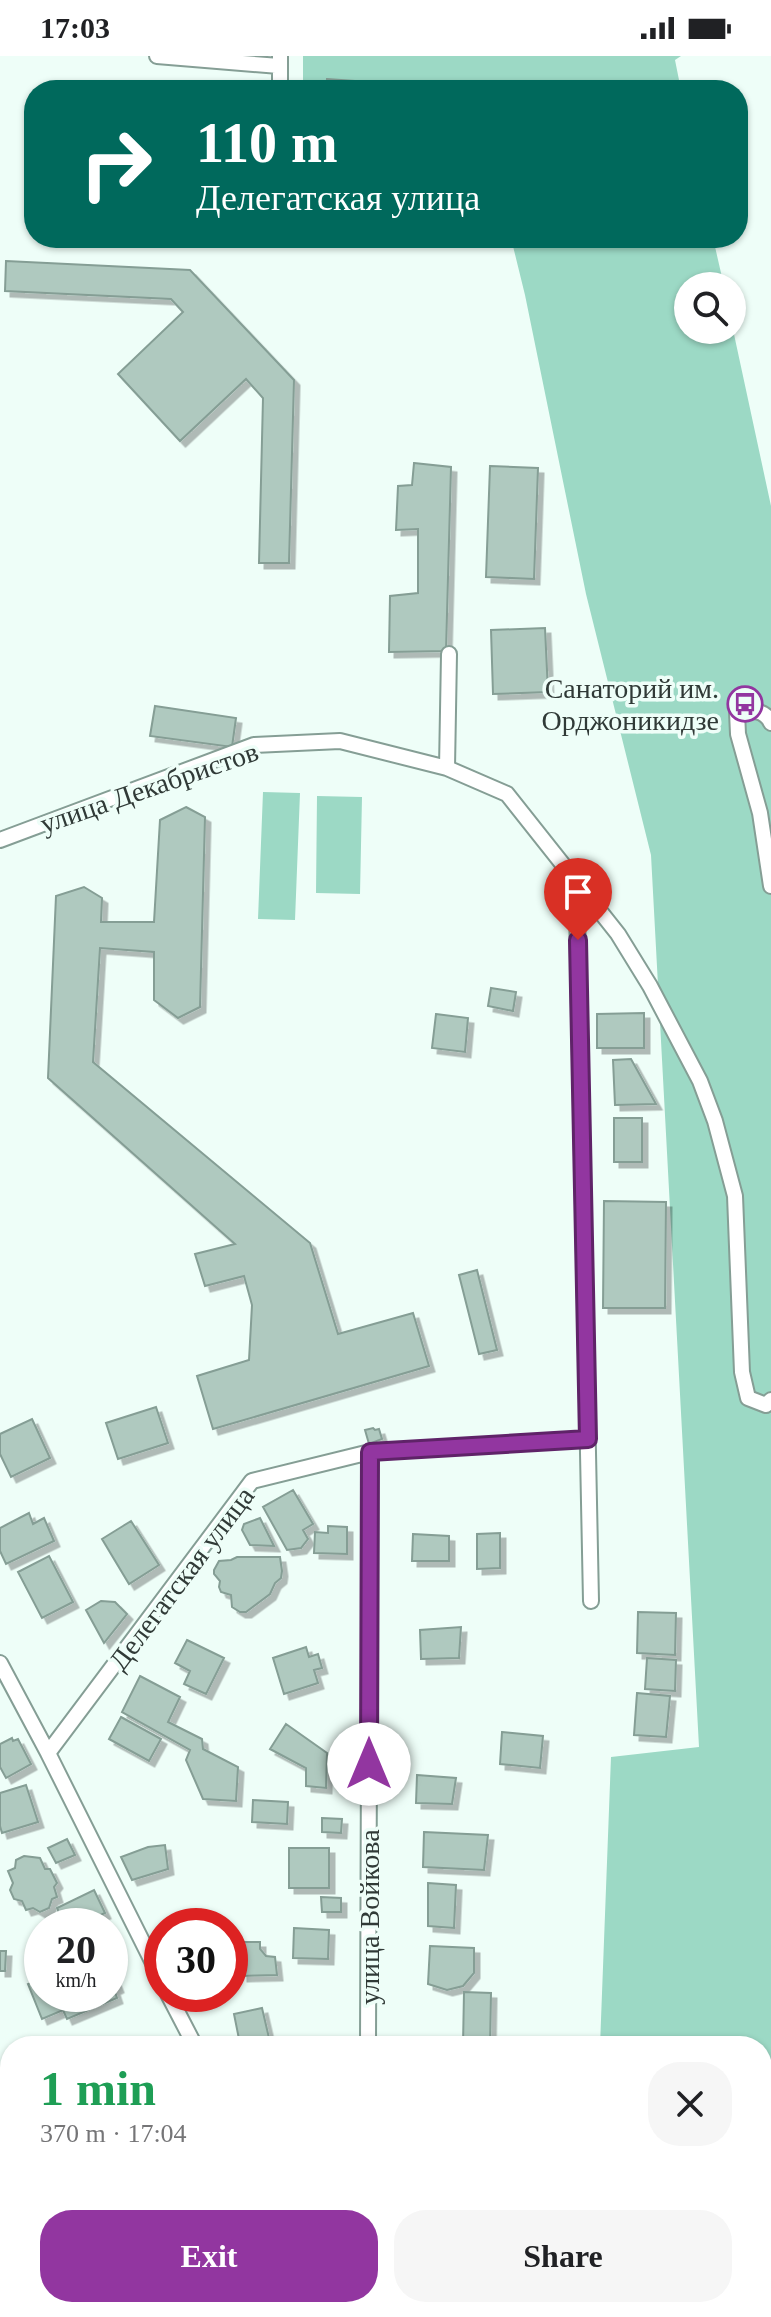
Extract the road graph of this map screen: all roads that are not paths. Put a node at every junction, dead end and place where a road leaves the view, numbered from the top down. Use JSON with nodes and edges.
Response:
{"nodes":[{"id":1,"x":157,"y":56,"type":"edge"},
{"id":2,"x":280,"y":61,"type":"edge"},
{"id":3,"x":449,"y":654,"type":"dead end"},
{"id":4,"x":771,"y":723,"type":"edge"},
{"id":5,"x":447,"y":768,"type":"junction"},
{"id":6,"x":0,"y":840,"type":"edge"},
{"id":7,"x":574,"y":878,"type":"junction"},
{"id":8,"x":771,"y":886,"type":"edge"},
{"id":9,"x":771,"y":1400,"type":"edge"},
{"id":10,"x":588,"y":1439,"type":"junction"},
{"id":11,"x":370,"y":1452,"type":"junction"},
{"id":12,"x":591,"y":1601,"type":"dead end"},
{"id":13,"x":0,"y":1663,"type":"edge"},
{"id":14,"x":48,"y":1753,"type":"junction"},
{"id":15,"x":144,"y":1945,"type":"edge"},
{"id":16,"x":177,"y":2012,"type":"edge"},
{"id":17,"x":190,"y":2036,"type":"edge"},
{"id":18,"x":368,"y":2036,"type":"edge"}],
"edges":[{"from":1,"to":2,"type":"street"},
{"from":3,"to":5,"type":"street"},
{"from":4,"to":8,"type":"street"},
{"from":5,"to":6,"type":"street","name":"улица Декабристов"},
{"from":5,"to":7,"type":"street","name":"улица Декабристов"},
{"from":7,"to":9,"type":"street","name":"улица Декабристов"},
{"from":7,"to":10,"type":"street"},
{"from":10,"to":11,"type":"street","name":"Делегатская улица"},
{"from":10,"to":12,"type":"street"},
{"from":11,"to":14,"type":"street","name":"Делегатская улица"},
{"from":11,"to":18,"type":"street","name":"улица Войкова"},
{"from":13,"to":14,"type":"street"},
{"from":14,"to":15,"type":"street"},
{"from":16,"to":17,"type":"street"}]}
